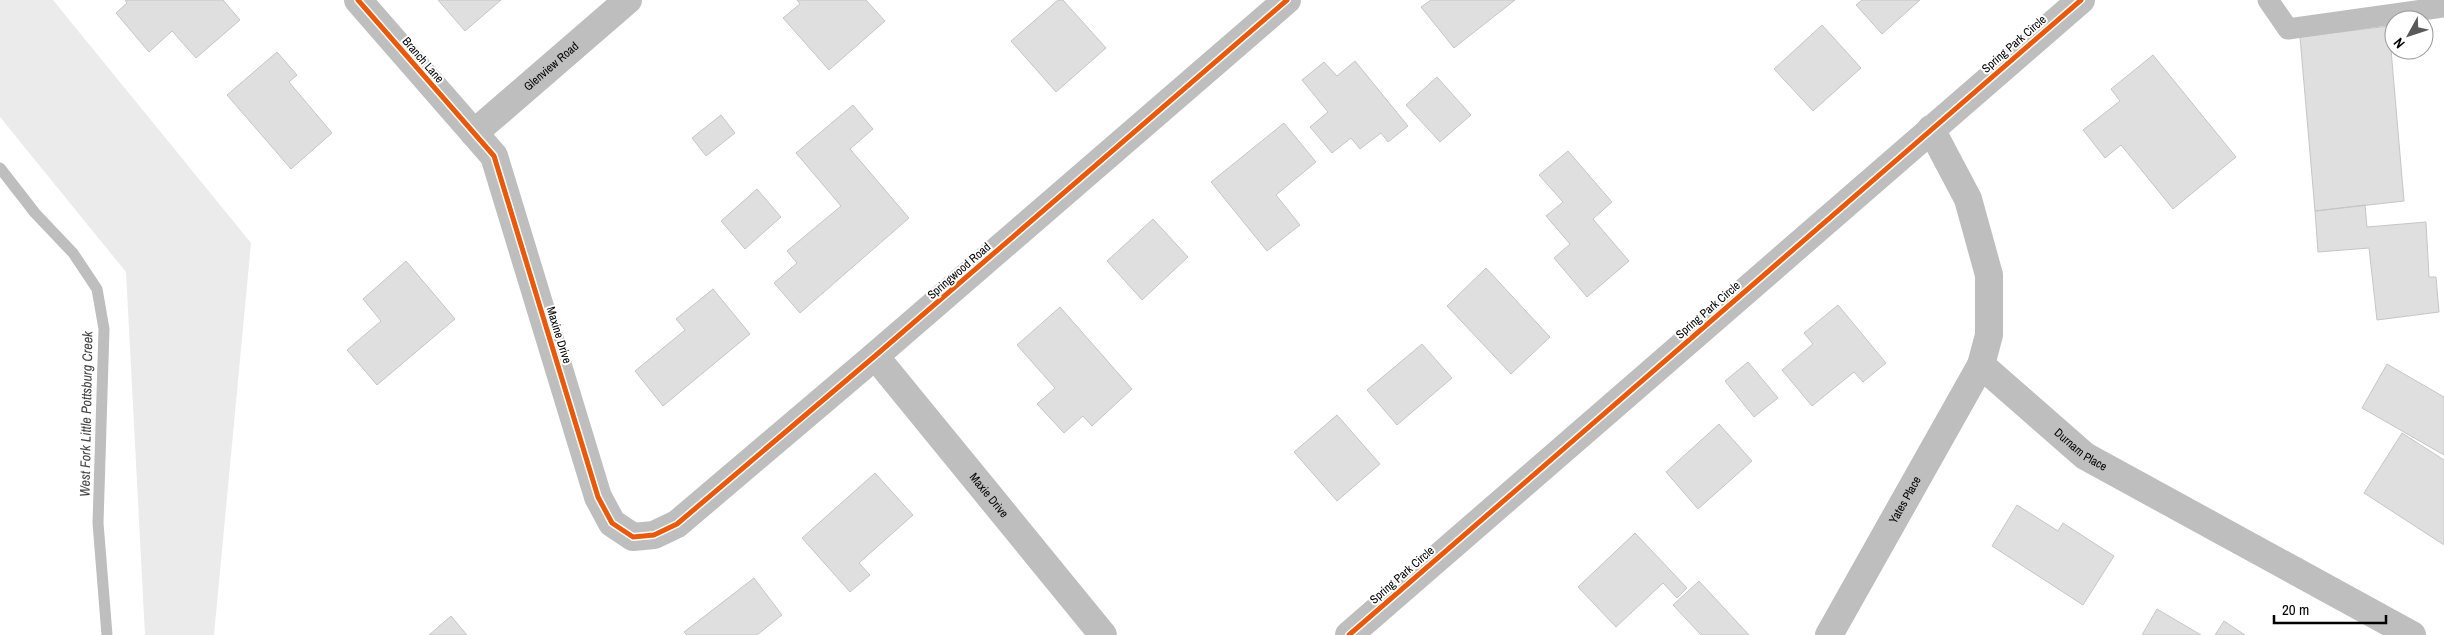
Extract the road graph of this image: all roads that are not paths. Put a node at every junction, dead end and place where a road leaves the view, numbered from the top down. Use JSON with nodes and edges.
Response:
{"nodes":[{"id":1,"x":358,"y":0,"type":"edge"},
{"id":2,"x":628,"y":0,"type":"edge"},
{"id":3,"x":1287,"y":0,"type":"edge"},
{"id":4,"x":2081,"y":0,"type":"edge"},
{"id":5,"x":2268,"y":0,"type":"edge"},
{"id":6,"x":2444,"y":7,"type":"edge"},
{"id":7,"x":1931,"y":129,"type":"junction"},
{"id":8,"x":474,"y":133,"type":"junction"},
{"id":9,"x":875,"y":356,"type":"junction"},
{"id":10,"x":1981,"y":365,"type":"junction"},
{"id":11,"x":633,"y":538,"type":"joint"},
{"id":12,"x":1103,"y":635,"type":"edge"},
{"id":13,"x":1349,"y":635,"type":"edge"},
{"id":14,"x":1829,"y":635,"type":"edge"},
{"id":15,"x":2412,"y":635,"type":"edge"}],
"edges":[{"from":1,"to":8,"type":"street","name":"Branch Lane"},
{"from":2,"to":8,"type":"street","name":"Glenview Road"},
{"from":3,"to":9,"type":"street","name":"Springwood Road"},
{"from":4,"to":7,"type":"street","name":"Spring Park Circle"},
{"from":5,"to":6,"type":"lane"},
{"from":7,"to":10,"type":"street"},
{"from":7,"to":13,"type":"street","name":"Spring Park Circle"},
{"from":8,"to":11,"type":"street","name":"Maxine Drive"},
{"from":9,"to":11,"type":"street","name":"Springwood Road"},
{"from":9,"to":12,"type":"street","name":"Maxie Drive"},
{"from":10,"to":14,"type":"street","name":"Yates Place"},
{"from":10,"to":15,"type":"street","name":"Durnam Place"}]}
